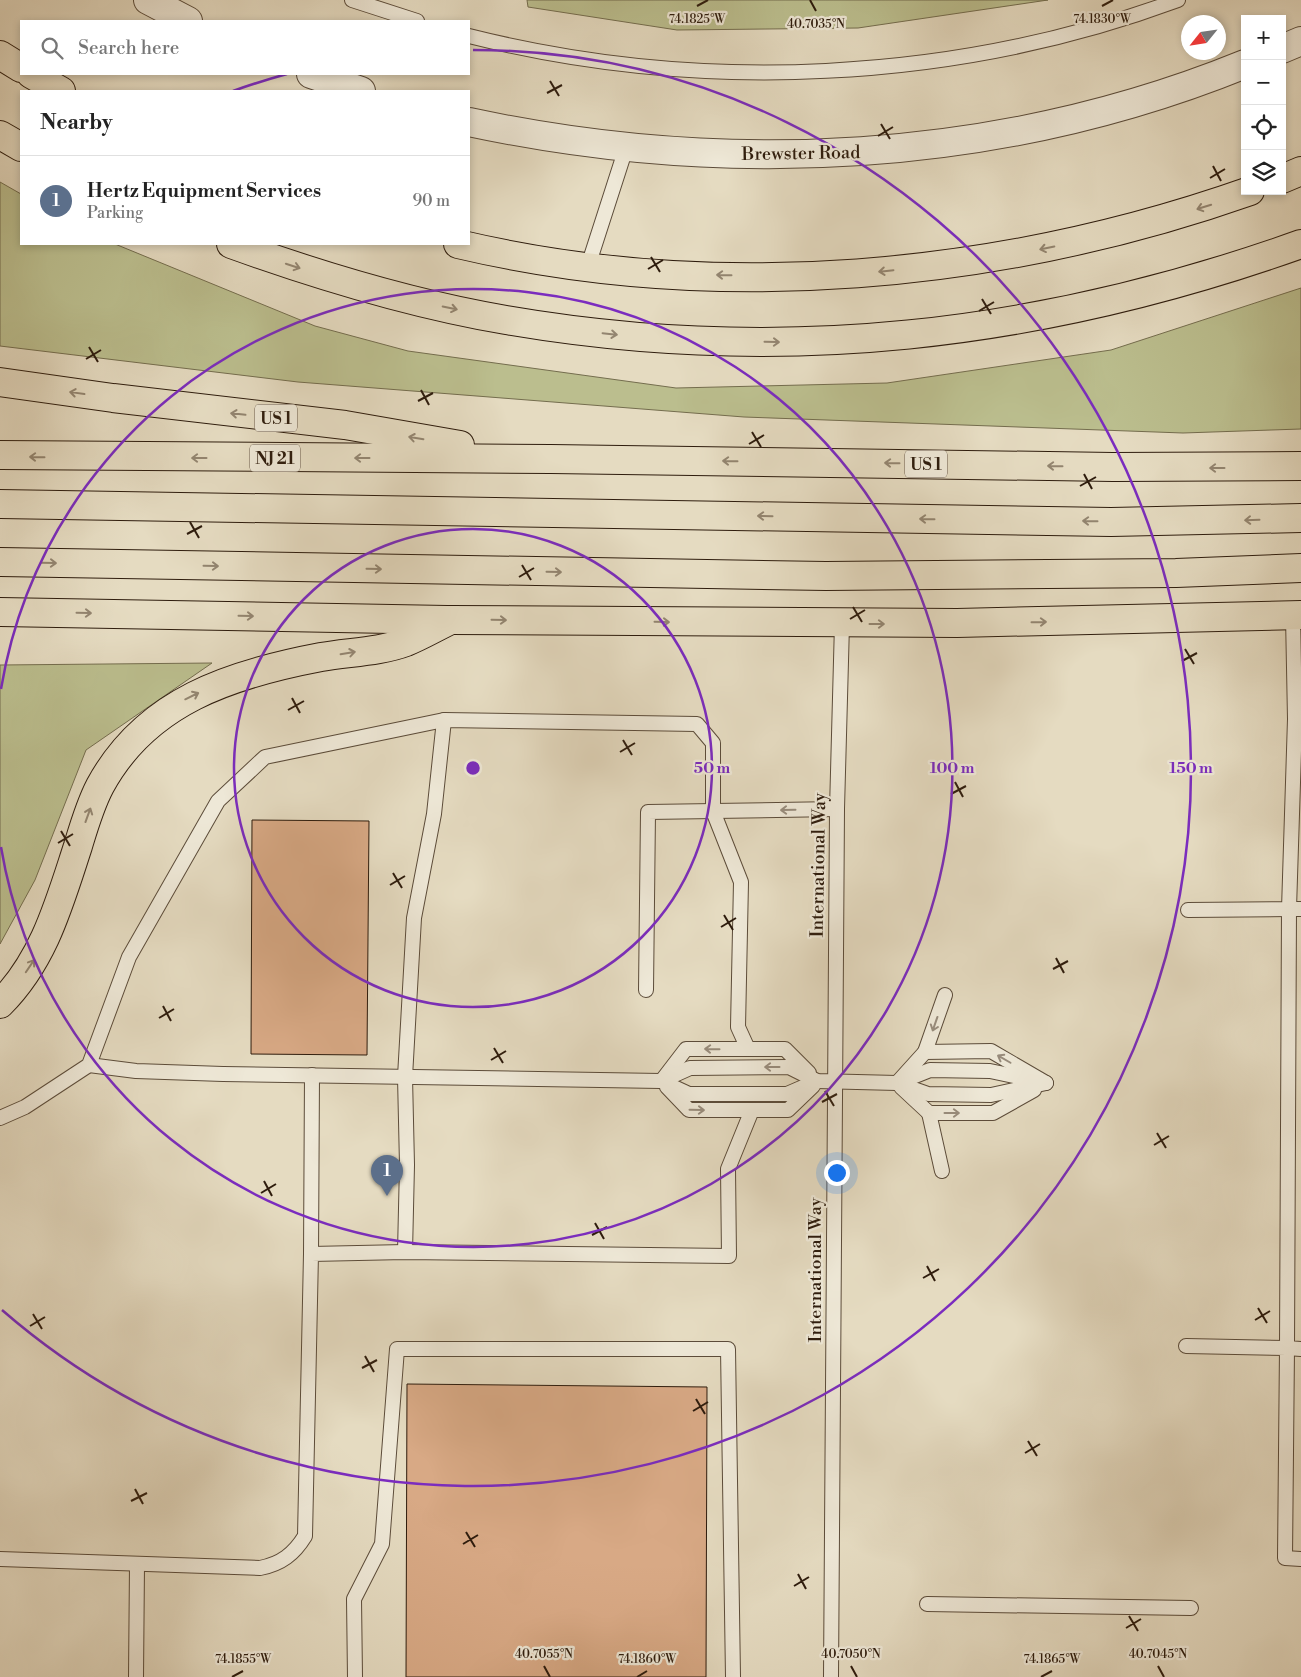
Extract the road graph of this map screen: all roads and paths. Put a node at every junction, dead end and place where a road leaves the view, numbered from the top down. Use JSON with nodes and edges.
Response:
{"nodes":[{"id":1,"x":148,"y":0,"type":"edge"},
{"id":2,"x":352,"y":0,"type":"edge"},
{"id":3,"x":1178,"y":0,"type":"edge"},
{"id":4,"x":186,"y":20,"type":"edge"},
{"id":5,"x":414,"y":20,"type":"edge"},
{"id":6,"x":470,"y":36,"type":"edge"},
{"id":7,"x":1301,"y":41,"type":"edge"},
{"id":8,"x":1286,"y":47,"type":"edge"},
{"id":9,"x":0,"y":55,"type":"edge"},
{"id":10,"x":1241,"y":66,"type":"edge"},
{"id":11,"x":20,"y":67,"type":"edge"},
{"id":12,"x":33,"y":75,"type":"edge"},
{"id":13,"x":313,"y":75,"type":"edge"},
{"id":14,"x":59,"y":90,"type":"edge"},
{"id":15,"x":358,"y":90,"type":"edge"},
{"id":16,"x":470,"y":122,"type":"edge"},
{"id":17,"x":0,"y":135,"type":"edge"},
{"id":18,"x":20,"y":145,"type":"edge"},
{"id":19,"x":626,"y":148,"type":"junction"},
{"id":20,"x":1301,"y":171,"type":"edge"},
{"id":21,"x":1286,"y":177,"type":"edge"},
{"id":22,"x":1241,"y":194,"type":"edge"},
{"id":23,"x":1301,"y":244,"type":"edge"},
{"id":24,"x":234,"y":245,"type":"edge"},
{"id":25,"x":464,"y":245,"type":"edge"},
{"id":26,"x":588,"y":266,"type":"junction"},
{"id":27,"x":0,"y":382,"type":"edge"},
{"id":28,"x":0,"y":456,"type":"edge"},
{"id":29,"x":551,"y":459,"type":"junction"},
{"id":30,"x":1301,"y":466,"type":"edge"},
{"id":31,"x":0,"y":497,"type":"edge"},
{"id":32,"x":0,"y":504,"type":"edge"},
{"id":33,"x":120,"y":506,"type":"junction"},
{"id":34,"x":1301,"y":518,"type":"edge"},
{"id":35,"x":0,"y":562,"type":"edge"},
{"id":36,"x":1301,"y":568,"type":"edge"},
{"id":37,"x":0,"y":612,"type":"edge"},
{"id":38,"x":1297,"y":616,"type":"edge"},
{"id":39,"x":450,"y":620,"type":"junction"},
{"id":40,"x":842,"y":624,"type":"junction"},
{"id":41,"x":444,"y":720,"type":"junction"},
{"id":42,"x":1298,"y":720,"type":"edge"},
{"id":43,"x":837,"y":809,"type":"junction"},
{"id":44,"x":714,"y":812,"type":"junction"},
{"id":45,"x":1295,"y":909,"type":"edge"},
{"id":46,"x":1188,"y":910,"type":"dead end"},
{"id":47,"x":646,"y":990,"type":"dead end"},
{"id":48,"x":945,"y":995,"type":"dead end"},
{"id":49,"x":0,"y":1004,"type":"edge"},
{"id":50,"x":748,"y":1049,"type":"junction"},
{"id":51,"x":925,"y":1052,"type":"junction"},
{"id":52,"x":89,"y":1065,"type":"junction"},
{"id":53,"x":312,"y":1075,"type":"junction"},
{"id":54,"x":405,"y":1077,"type":"junction"},
{"id":55,"x":661,"y":1081,"type":"junction"},
{"id":56,"x":818,"y":1081,"type":"junction"},
{"id":57,"x":835,"y":1082,"type":"junction"},
{"id":58,"x":897,"y":1083,"type":"junction"},
{"id":59,"x":1046,"y":1083,"type":"junction"},
{"id":60,"x":752,"y":1110,"type":"junction"},
{"id":61,"x":929,"y":1113,"type":"junction"},
{"id":62,"x":0,"y":1118,"type":"edge"},
{"id":63,"x":942,"y":1171,"type":"dead end"},
{"id":64,"x":405,"y":1252,"type":"junction"},
{"id":65,"x":311,"y":1254,"type":"junction"},
{"id":66,"x":1186,"y":1346,"type":"dead end"},
{"id":67,"x":1294,"y":1348,"type":"edge"},
{"id":68,"x":0,"y":1559,"type":"edge"},
{"id":69,"x":1301,"y":1559,"type":"edge"},
{"id":70,"x":137,"y":1564,"type":"junction"},
{"id":71,"x":927,"y":1604,"type":"dead end"},
{"id":72,"x":1192,"y":1608,"type":"dead end"},
{"id":73,"x":136,"y":1677,"type":"edge"},
{"id":74,"x":355,"y":1677,"type":"edge"},
{"id":75,"x":733,"y":1677,"type":"edge"},
{"id":76,"x":831,"y":1677,"type":"edge"}],
"edges":[{"from":1,"to":4,"type":"street"},
{"from":2,"to":5,"type":"lane"},
{"from":3,"to":6,"type":"lane"},
{"from":7,"to":8,"type":"street"},
{"from":9,"to":11,"type":"highway"},
{"from":10,"to":19,"type":"street","name":"Brewster Road"},
{"from":12,"to":14,"type":"highway"},
{"from":13,"to":15,"type":"street"},
{"from":16,"to":19,"type":"street","name":"Brewster Road"},
{"from":17,"to":18,"type":"highway"},
{"from":19,"to":26,"type":"lane"},
{"from":20,"to":21,"type":"highway"},
{"from":22,"to":26,"type":"highway","one_way":true},
{"from":24,"to":23,"type":"highway","one_way":true},
{"from":25,"to":26,"type":"highway"},
{"from":29,"to":27,"type":"highway","number":"US 1","one_way":true},
{"from":29,"to":28,"type":"highway","number":"NJ 21","one_way":true},
{"from":30,"to":29,"type":"highway","number":"US 1","one_way":true},
{"from":31,"to":33,"type":"highway"},
{"from":32,"to":33,"type":"highway"},
{"from":34,"to":33,"type":"highway","one_way":true},
{"from":35,"to":36,"type":"highway","one_way":true},
{"from":37,"to":39,"type":"highway","one_way":true},
{"from":40,"to":38,"type":"highway","one_way":true},
{"from":38,"to":42,"type":"lane"},
{"from":39,"to":40,"type":"highway","one_way":true},
{"from":49,"to":39,"type":"highway","one_way":true},
{"from":40,"to":43,"type":"lane","name":"International Way"},
{"from":41,"to":44,"type":"lane"},
{"from":41,"to":52,"type":"lane"},
{"from":41,"to":54,"type":"lane"},
{"from":42,"to":45,"type":"lane"},
{"from":43,"to":44,"type":"lane","one_way":true},
{"from":43,"to":57,"type":"lane","name":"International Way"},
{"from":44,"to":47,"type":"lane"},
{"from":44,"to":50,"type":"lane"},
{"from":45,"to":46,"type":"lane"},
{"from":45,"to":67,"type":"lane"},
{"from":48,"to":51,"type":"lane","one_way":true},
{"from":50,"to":55,"type":"lane","one_way":true},
{"from":50,"to":56,"type":"lane"},
{"from":51,"to":58,"type":"lane"},
{"from":59,"to":51,"type":"lane","one_way":true},
{"from":52,"to":53,"type":"lane"},
{"from":52,"to":62,"type":"lane"},
{"from":53,"to":54,"type":"lane"},
{"from":53,"to":65,"type":"lane"},
{"from":54,"to":55,"type":"lane"},
{"from":54,"to":64,"type":"lane"},
{"from":55,"to":56,"type":"lane"},
{"from":56,"to":55,"type":"lane","one_way":true},
{"from":55,"to":60,"type":"lane","one_way":true},
{"from":56,"to":57,"type":"lane"},
{"from":56,"to":60,"type":"lane"},
{"from":57,"to":58,"type":"lane"},
{"from":57,"to":76,"type":"lane","name":"International Way"},
{"from":58,"to":59,"type":"lane"},
{"from":58,"to":59,"type":"lane"},
{"from":58,"to":61,"type":"lane"},
{"from":61,"to":59,"type":"lane","one_way":true},
{"from":60,"to":64,"type":"lane"},
{"from":61,"to":63,"type":"lane"},
{"from":64,"to":65,"type":"lane"},
{"from":65,"to":70,"type":"lane"},
{"from":66,"to":67,"type":"lane"},
{"from":67,"to":69,"type":"lane"},
{"from":68,"to":70,"type":"lane"},
{"from":70,"to":73,"type":"lane"},
{"from":71,"to":72,"type":"lane"},
{"from":74,"to":75,"type":"lane"}]}
